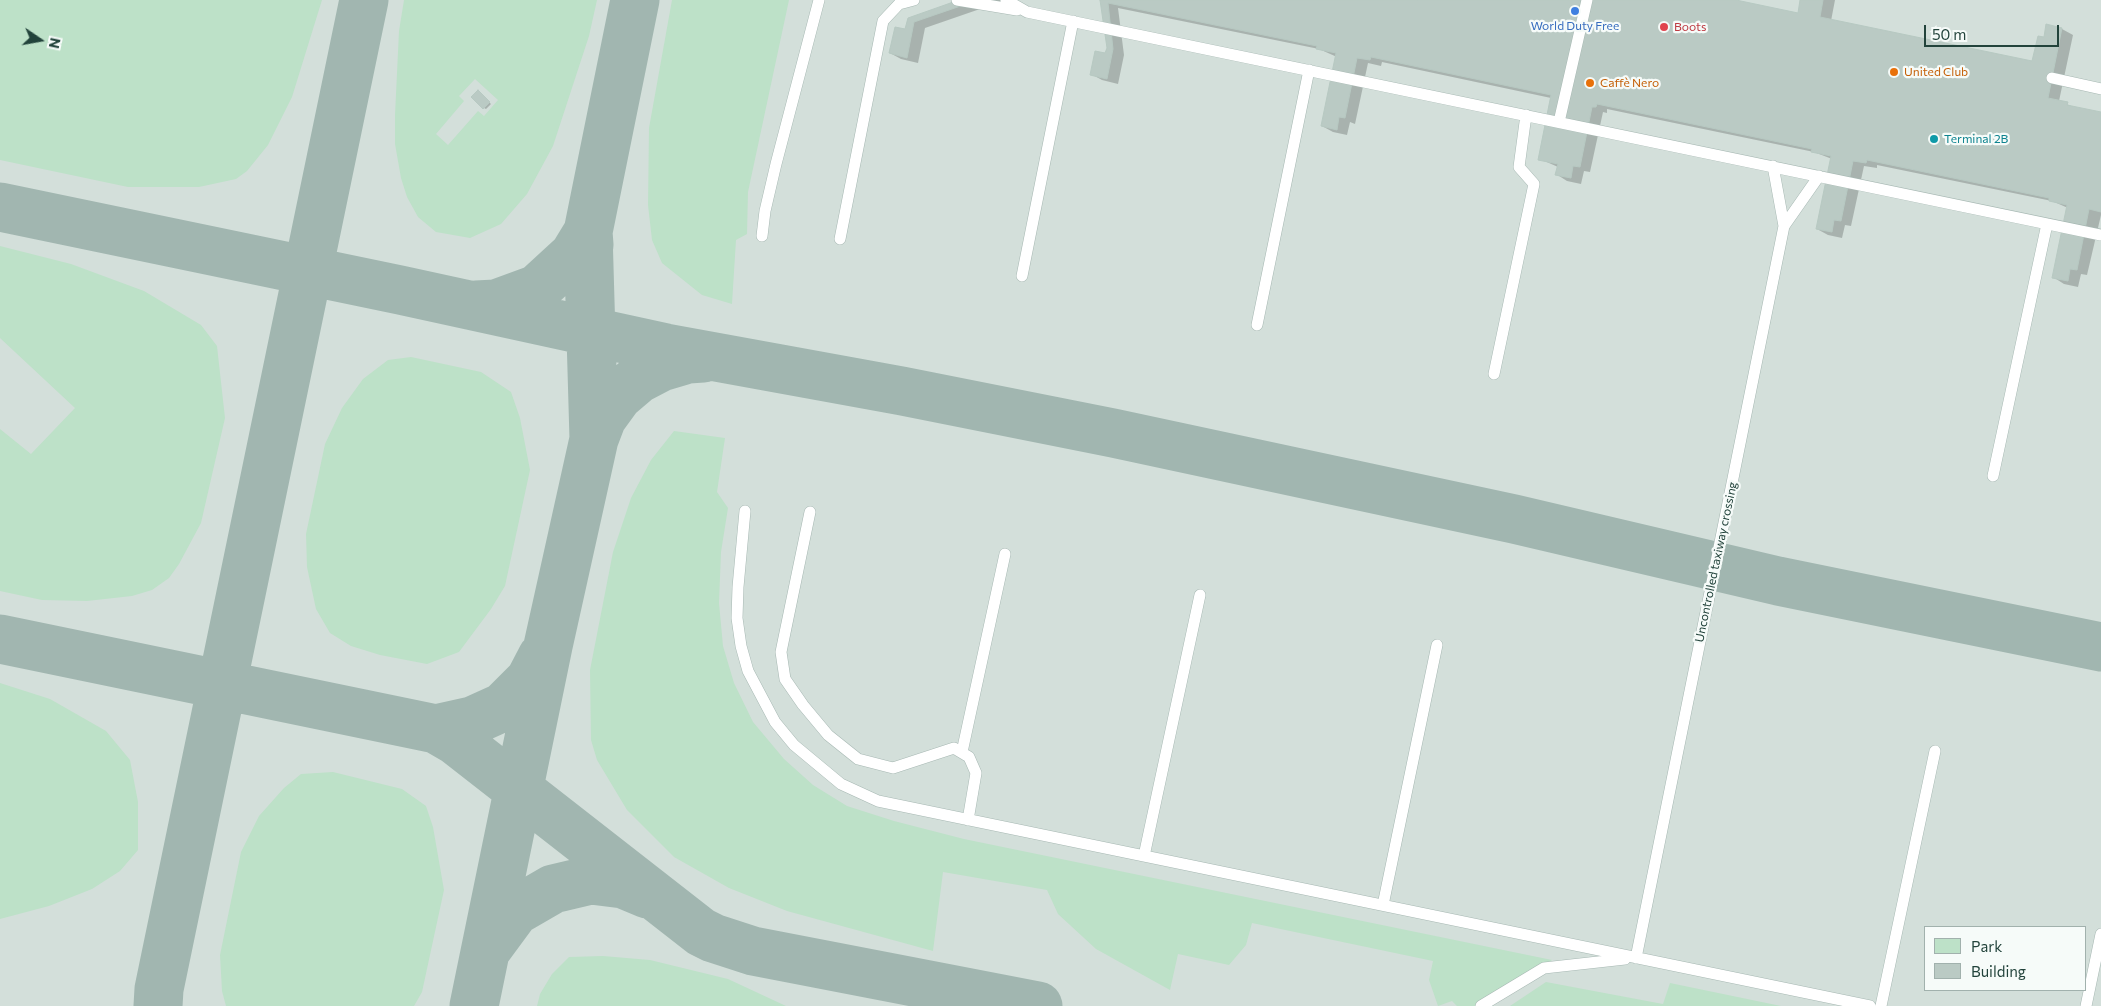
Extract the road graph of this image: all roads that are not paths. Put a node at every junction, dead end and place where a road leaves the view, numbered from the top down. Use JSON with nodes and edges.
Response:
{"nodes":[{"id":1,"x":819,"y":0,"type":"edge"},
{"id":2,"x":914,"y":0,"type":"edge"},
{"id":3,"x":957,"y":0,"type":"edge"},
{"id":4,"x":1006,"y":0,"type":"edge"},
{"id":5,"x":1587,"y":0,"type":"edge"},
{"id":6,"x":1026,"y":12,"type":"junction"},
{"id":7,"x":1074,"y":21,"type":"junction"},
{"id":8,"x":1309,"y":70,"type":"junction"},
{"id":9,"x":2052,"y":78,"type":"dead end"},
{"id":10,"x":2101,"y":89,"type":"edge"},
{"id":11,"x":1526,"y":115,"type":"junction"},
{"id":12,"x":1559,"y":122,"type":"junction"},
{"id":13,"x":1774,"y":166,"type":"junction"},
{"id":14,"x":1819,"y":176,"type":"junction"},
{"id":15,"x":2046,"y":224,"type":"junction"},
{"id":16,"x":1784,"y":226,"type":"junction"},
{"id":17,"x":2101,"y":235,"type":"edge"},
{"id":18,"x":762,"y":236,"type":"dead end"},
{"id":19,"x":840,"y":239,"type":"dead end"},
{"id":20,"x":1022,"y":276,"type":"dead end"},
{"id":21,"x":1257,"y":325,"type":"dead end"},
{"id":22,"x":1494,"y":374,"type":"dead end"},
{"id":23,"x":1992,"y":476,"type":"dead end"},
{"id":24,"x":745,"y":512,"type":"dead end"},
{"id":25,"x":810,"y":512,"type":"dead end"},
{"id":26,"x":1005,"y":554,"type":"dead end"},
{"id":27,"x":1200,"y":595,"type":"dead end"},
{"id":28,"x":1437,"y":646,"type":"dead end"},
{"id":29,"x":1935,"y":751,"type":"dead end"},
{"id":30,"x":962,"y":752,"type":"junction"},
{"id":31,"x":968,"y":820,"type":"junction"},
{"id":32,"x":1144,"y":856,"type":"junction"},
{"id":33,"x":1383,"y":905,"type":"junction"},
{"id":34,"x":2101,"y":934,"type":"edge"},
{"id":35,"x":1636,"y":958,"type":"junction"},
{"id":36,"x":1481,"y":1006,"type":"edge"},
{"id":37,"x":1870,"y":1006,"type":"edge"},
{"id":38,"x":1880,"y":1006,"type":"edge"},
{"id":39,"x":2086,"y":1006,"type":"edge"}],
"edges":[{"from":1,"to":18,"type":"lane"},
{"from":2,"to":19,"type":"lane"},
{"from":3,"to":6,"type":"lane"},
{"from":4,"to":6,"type":"lane"},
{"from":5,"to":12,"type":"lane"},
{"from":6,"to":7,"type":"lane"},
{"from":7,"to":8,"type":"lane"},
{"from":7,"to":20,"type":"lane"},
{"from":8,"to":11,"type":"lane"},
{"from":8,"to":21,"type":"lane"},
{"from":9,"to":10,"type":"lane"},
{"from":11,"to":12,"type":"lane"},
{"from":11,"to":22,"type":"lane"},
{"from":12,"to":13,"type":"lane"},
{"from":13,"to":14,"type":"lane"},
{"from":13,"to":16,"type":"lane"},
{"from":14,"to":15,"type":"lane"},
{"from":14,"to":16,"type":"lane"},
{"from":15,"to":17,"type":"lane"},
{"from":15,"to":23,"type":"lane"},
{"from":16,"to":35,"type":"lane","name":"Uncontrolled taxiway crossing"},
{"from":24,"to":31,"type":"lane"},
{"from":25,"to":30,"type":"lane"},
{"from":26,"to":30,"type":"lane"},
{"from":27,"to":32,"type":"lane"},
{"from":28,"to":33,"type":"lane"},
{"from":29,"to":38,"type":"lane"},
{"from":30,"to":31,"type":"lane"},
{"from":31,"to":32,"type":"lane"},
{"from":32,"to":33,"type":"lane"},
{"from":33,"to":35,"type":"lane"},
{"from":34,"to":39,"type":"lane"},
{"from":35,"to":36,"type":"lane"},
{"from":35,"to":37,"type":"lane"}]}
